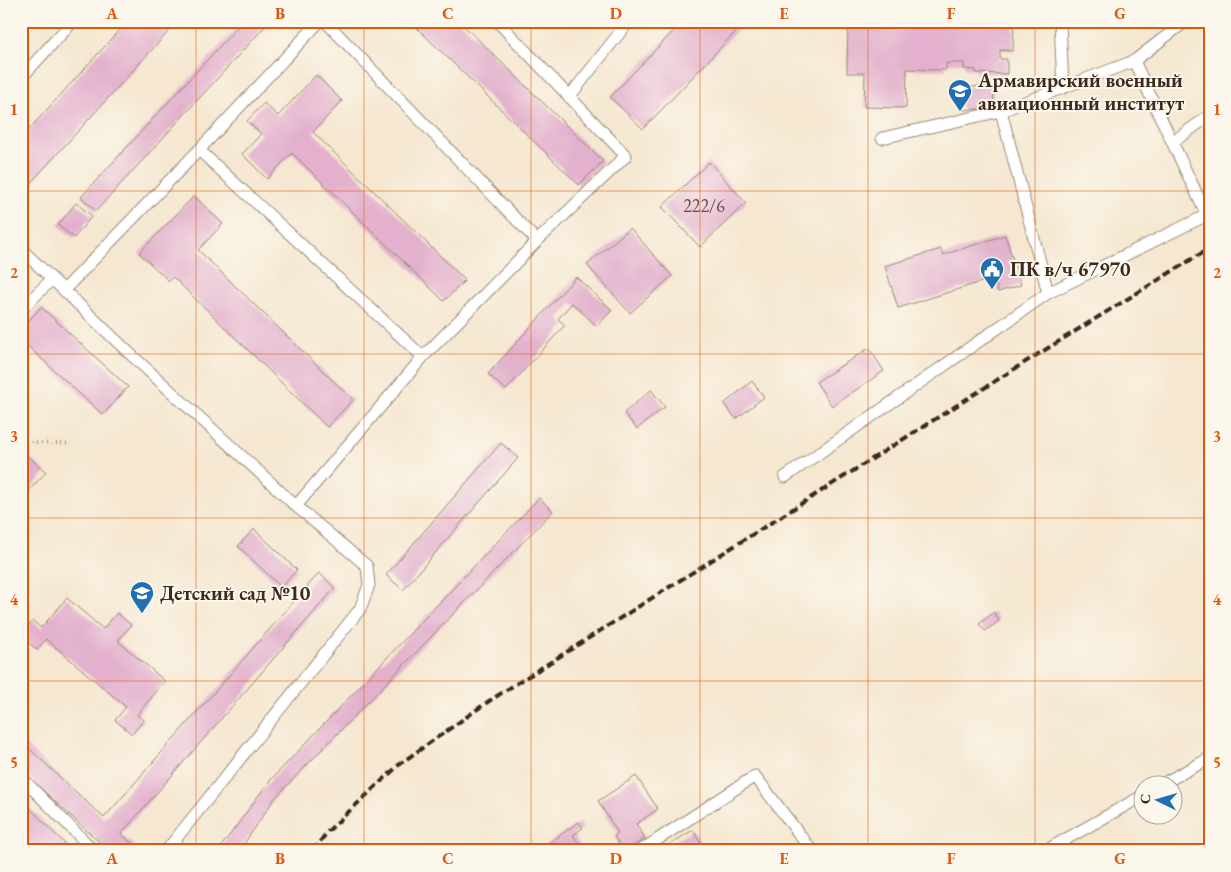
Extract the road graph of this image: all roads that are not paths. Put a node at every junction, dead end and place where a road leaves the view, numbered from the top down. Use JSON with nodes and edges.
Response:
{"nodes":[{"id":1,"x":73,"y":21,"type":"edge"},
{"id":2,"x":320,"y":21,"type":"edge"},
{"id":3,"x":325,"y":21,"type":"edge"},
{"id":4,"x":497,"y":21,"type":"edge"},
{"id":5,"x":629,"y":21,"type":"edge"},
{"id":6,"x":1060,"y":21,"type":"edge"},
{"id":7,"x":1186,"y":21,"type":"edge"},
{"id":8,"x":1134,"y":61,"type":"junction"},
{"id":9,"x":21,"y":78,"type":"edge"},
{"id":10,"x":1063,"y":88,"type":"junction"},
{"id":11,"x":569,"y":97,"type":"junction"},
{"id":12,"x":1001,"y":111,"type":"junction"},
{"id":13,"x":1210,"y":115,"type":"edge"},
{"id":14,"x":882,"y":138,"type":"dead end"},
{"id":15,"x":1173,"y":142,"type":"junction"},
{"id":16,"x":199,"y":150,"type":"junction"},
{"id":17,"x":1208,"y":218,"type":"edge"},
{"id":18,"x":537,"y":241,"type":"junction"},
{"id":19,"x":21,"y":249,"type":"edge"},
{"id":20,"x":52,"y":279,"type":"junction"},
{"id":21,"x":64,"y":290,"type":"junction"},
{"id":22,"x":1048,"y":293,"type":"junction"},
{"id":23,"x":21,"y":310,"type":"edge"},
{"id":24,"x":423,"y":357,"type":"junction"},
{"id":25,"x":785,"y":477,"type":"dead end"},
{"id":26,"x":296,"y":506,"type":"junction"},
{"id":27,"x":1210,"y":758,"type":"edge"},
{"id":28,"x":1180,"y":774,"type":"edge"},
{"id":29,"x":21,"y":777,"type":"edge"},
{"id":30,"x":1134,"y":801,"type":"edge"},
{"id":31,"x":94,"y":851,"type":"edge"},
{"id":32,"x":166,"y":851,"type":"edge"},
{"id":33,"x":640,"y":851,"type":"edge"},
{"id":34,"x":812,"y":851,"type":"edge"},
{"id":35,"x":1045,"y":851,"type":"edge"}],
"edges":[{"from":1,"to":9,"type":"lane"},
{"from":2,"to":16,"type":"lane"},
{"from":3,"to":18,"type":"lane"},
{"from":4,"to":11,"type":"lane"},
{"from":5,"to":11,"type":"lane"},
{"from":6,"to":10,"type":"lane"},
{"from":7,"to":8,"type":"lane"},
{"from":8,"to":10,"type":"lane"},
{"from":8,"to":15,"type":"lane"},
{"from":10,"to":12,"type":"lane"},
{"from":11,"to":18,"type":"lane"},
{"from":12,"to":14,"type":"lane"},
{"from":12,"to":22,"type":"lane"},
{"from":13,"to":15,"type":"lane"},
{"from":15,"to":17,"type":"lane"},
{"from":16,"to":21,"type":"lane"},
{"from":16,"to":24,"type":"lane"},
{"from":17,"to":22,"type":"lane"},
{"from":18,"to":24,"type":"lane"},
{"from":19,"to":20,"type":"lane"},
{"from":20,"to":21,"type":"lane"},
{"from":20,"to":23,"type":"lane"},
{"from":21,"to":26,"type":"lane"},
{"from":22,"to":25,"type":"lane"},
{"from":24,"to":26,"type":"lane"},
{"from":26,"to":32,"type":"lane"},
{"from":27,"to":28,"type":"lane"},
{"from":29,"to":31,"type":"lane"},
{"from":30,"to":35,"type":"lane"},
{"from":33,"to":34,"type":"lane"}]}
